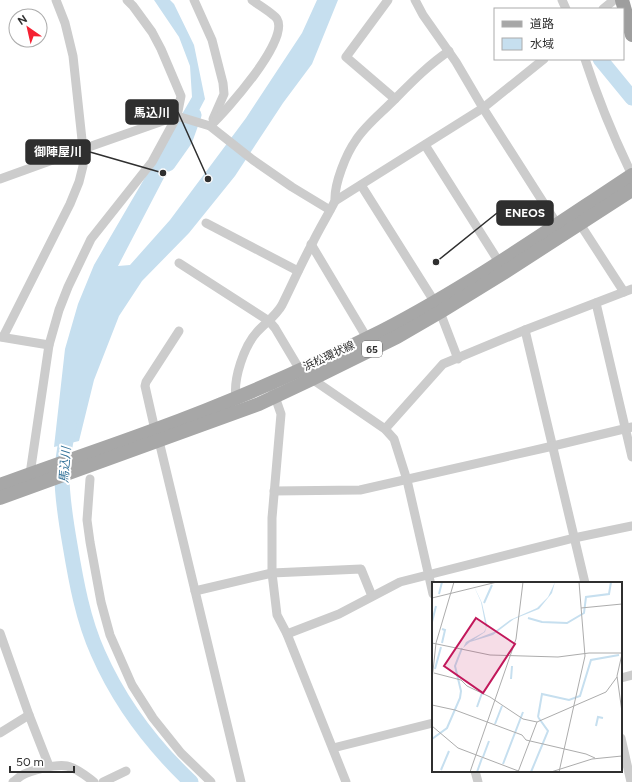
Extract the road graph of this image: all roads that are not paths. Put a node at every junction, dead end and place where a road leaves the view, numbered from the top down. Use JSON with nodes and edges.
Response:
{"nodes":[{"id":1,"x":56,"y":0,"type":"edge"},
{"id":2,"x":127,"y":0,"type":"edge"},
{"id":3,"x":194,"y":0,"type":"edge"},
{"id":4,"x":252,"y":0,"type":"edge"},
{"id":5,"x":388,"y":0,"type":"edge"},
{"id":6,"x":415,"y":0,"type":"edge"},
{"id":7,"x":614,"y":0,"type":"edge"},
{"id":8,"x":622,"y":0,"type":"edge"},
{"id":9,"x":605,"y":8,"type":"edge"},
{"id":10,"x":632,"y":36,"type":"edge"},
{"id":11,"x":449,"y":51,"type":"junction"},
{"id":12,"x":543,"y":60,"type":"edge"},
{"id":13,"x":585,"y":60,"type":"edge"},
{"id":14,"x":395,"y":99,"type":"junction"},
{"id":15,"x":484,"y":108,"type":"junction"},
{"id":16,"x":177,"y":116,"type":"junction"},
{"id":17,"x":212,"y":128,"type":"junction"},
{"id":18,"x":425,"y":145,"type":"junction"},
{"id":19,"x":83,"y":148,"type":"junction"},
{"id":20,"x":632,"y":175,"type":"edge"},
{"id":21,"x":0,"y":179,"type":"edge"},
{"id":22,"x":361,"y":185,"type":"junction"},
{"id":23,"x":632,"y":190,"type":"edge"},
{"id":24,"x":335,"y":200,"type":"junction"},
{"id":25,"x":330,"y":210,"type":"junction"},
{"id":26,"x":206,"y":223,"type":"dead end"},
{"id":27,"x":557,"y":224,"type":"junction"},
{"id":28,"x":580,"y":224,"type":"junction"},
{"id":29,"x":311,"y":244,"type":"junction"},
{"id":30,"x":499,"y":262,"type":"junction"},
{"id":31,"x":179,"y":263,"type":"dead end"},
{"id":32,"x":298,"y":271,"type":"junction"},
{"id":33,"x":628,"y":290,"type":"edge"},
{"id":34,"x":596,"y":303,"type":"junction"},
{"id":35,"x":437,"y":306,"type":"junction"},
{"id":36,"x":269,"y":321,"type":"junction"},
{"id":37,"x":525,"y":330,"type":"junction"},
{"id":38,"x":179,"y":332,"type":"dead end"},
{"id":39,"x":1,"y":334,"type":"edge"},
{"id":40,"x":367,"y":338,"type":"junction"},
{"id":41,"x":49,"y":345,"type":"junction"},
{"id":42,"x":458,"y":359,"type":"junction"},
{"id":43,"x":300,"y":370,"type":"junction"},
{"id":44,"x":312,"y":379,"type":"junction"},
{"id":45,"x":270,"y":383,"type":"junction"},
{"id":46,"x":276,"y":397,"type":"junction"},
{"id":47,"x":236,"y":398,"type":"junction"},
{"id":48,"x":629,"y":428,"type":"edge"},
{"id":49,"x":385,"y":429,"type":"junction"},
{"id":50,"x":157,"y":435,"type":"junction"},
{"id":51,"x":553,"y":446,"type":"junction"},
{"id":52,"x":632,"y":457,"type":"edge"},
{"id":53,"x":90,"y":465,"type":"junction"},
{"id":54,"x":31,"y":478,"type":"junction"},
{"id":55,"x":406,"y":480,"type":"junction"},
{"id":56,"x":0,"y":485,"type":"edge"},
{"id":57,"x":274,"y":491,"type":"junction"},
{"id":58,"x":0,"y":498,"type":"edge"},
{"id":59,"x":632,"y":526,"type":"edge"},
{"id":60,"x":574,"y":538,"type":"junction"},
{"id":61,"x":272,"y":573,"type":"junction"},
{"id":62,"x":428,"y":574,"type":"junction"},
{"id":63,"x":585,"y":582,"type":"edge"},
{"id":64,"x":432,"y":590,"type":"edge"},
{"id":65,"x":195,"y":591,"type":"junction"},
{"id":66,"x":372,"y":596,"type":"junction"},
{"id":67,"x":0,"y":633,"type":"edge"},
{"id":68,"x":287,"y":634,"type":"junction"},
{"id":69,"x":3,"y":649,"type":"edge"},
{"id":70,"x":632,"y":675,"type":"edge"},
{"id":71,"x":622,"y":678,"type":"edge"},
{"id":72,"x":29,"y":715,"type":"junction"},
{"id":73,"x":432,"y":724,"type":"edge"},
{"id":74,"x":0,"y":733,"type":"edge"},
{"id":75,"x":622,"y":742,"type":"edge"},
{"id":76,"x":333,"y":748,"type":"junction"},
{"id":77,"x":49,"y":766,"type":"junction"},
{"id":78,"x":126,"y":771,"type":"dead end"},
{"id":79,"x":475,"y":772,"type":"edge"},
{"id":80,"x":15,"y":782,"type":"edge"},
{"id":81,"x":94,"y":782,"type":"edge"},
{"id":82,"x":103,"y":782,"type":"edge"},
{"id":83,"x":211,"y":782,"type":"edge"},
{"id":84,"x":241,"y":782,"type":"edge"},
{"id":85,"x":346,"y":782,"type":"edge"},
{"id":86,"x":478,"y":782,"type":"edge"},
{"id":87,"x":631,"y":782,"type":"edge"}],
"edges":[{"from":1,"to":19,"type":"street"},
{"from":2,"to":16,"type":"street"},
{"from":3,"to":17,"type":"street"},
{"from":4,"to":17,"type":"street"},
{"from":5,"to":14,"type":"street"},
{"from":6,"to":11,"type":"street"},
{"from":7,"to":9,"type":"street"},
{"from":8,"to":10,"type":"highway"},
{"from":11,"to":14,"type":"street"},
{"from":11,"to":15,"type":"street"},
{"from":12,"to":15,"type":"street"},
{"from":13,"to":20,"type":"street"},
{"from":14,"to":24,"type":"street"},
{"from":15,"to":18,"type":"street"},
{"from":15,"to":27,"type":"street"},
{"from":16,"to":17,"type":"street"},
{"from":16,"to":19,"type":"street"},
{"from":16,"to":41,"type":"street"},
{"from":17,"to":25,"type":"street"},
{"from":18,"to":22,"type":"street"},
{"from":18,"to":30,"type":"street"},
{"from":19,"to":21,"type":"street"},
{"from":19,"to":39,"type":"street"},
{"from":20,"to":27,"type":"main road","name":"浜松環状線","number":"65"},
{"from":22,"to":24,"type":"street"},
{"from":22,"to":35,"type":"street"},
{"from":23,"to":28,"type":"main road","name":"浜松環状線","number":"65"},
{"from":24,"to":25,"type":"street"},
{"from":25,"to":29,"type":"street"},
{"from":26,"to":32,"type":"street"},
{"from":27,"to":30,"type":"main road","name":"浜松環状線","number":"65"},
{"from":28,"to":33,"type":"street"},
{"from":28,"to":35,"type":"main road","name":"浜松環状線","number":"65"},
{"from":29,"to":32,"type":"street"},
{"from":29,"to":40,"type":"street"},
{"from":30,"to":35,"type":"main road","name":"浜松環状線","number":"65"},
{"from":31,"to":36,"type":"street"},
{"from":32,"to":36,"type":"street"},
{"from":33,"to":34,"type":"street"},
{"from":34,"to":37,"type":"street"},
{"from":34,"to":48,"type":"street"},
{"from":35,"to":40,"type":"main road","name":"浜松環状線","number":"65"},
{"from":35,"to":42,"type":"street"},
{"from":35,"to":44,"type":"main road","name":"浜松環状線","number":"65"},
{"from":36,"to":43,"type":"street"},
{"from":36,"to":47,"type":"street"},
{"from":37,"to":42,"type":"street"},
{"from":37,"to":51,"type":"street"},
{"from":38,"to":50,"type":"street"},
{"from":39,"to":41,"type":"street"},
{"from":40,"to":43,"type":"main road","name":"浜松環状線","number":"65"},
{"from":41,"to":54,"type":"street"},
{"from":42,"to":49,"type":"street"},
{"from":43,"to":45,"type":"main road","name":"浜松環状線","number":"65"},
{"from":44,"to":46,"type":"main road","name":"浜松環状線","number":"65"},
{"from":44,"to":49,"type":"street"},
{"from":45,"to":46,"type":"street"},
{"from":45,"to":47,"type":"main road","name":"浜松環状線","number":"65"},
{"from":46,"to":50,"type":"main road","name":"浜松環状線","number":"65"},
{"from":46,"to":57,"type":"street"},
{"from":47,"to":50,"type":"main road","name":"浜松環状線","number":"65"},
{"from":48,"to":51,"type":"street"},
{"from":48,"to":52,"type":"street"},
{"from":49,"to":55,"type":"street"},
{"from":50,"to":53,"type":"main road","name":"浜松環状線","number":"65"},
{"from":50,"to":65,"type":"street"},
{"from":51,"to":55,"type":"street"},
{"from":51,"to":60,"type":"street"},
{"from":53,"to":54,"type":"main road","name":"浜松環状線","number":"65"},
{"from":53,"to":83,"type":"street"},
{"from":54,"to":56,"type":"main road","name":"浜松環状線","number":"65"},
{"from":54,"to":58,"type":"main road","name":"浜松環状線","number":"65"},
{"from":55,"to":57,"type":"street"},
{"from":55,"to":62,"type":"street"},
{"from":57,"to":61,"type":"street"},
{"from":59,"to":60,"type":"street"},
{"from":60,"to":62,"type":"street"},
{"from":60,"to":63,"type":"street"},
{"from":61,"to":65,"type":"street"},
{"from":61,"to":66,"type":"street"},
{"from":61,"to":68,"type":"street"},
{"from":62,"to":64,"type":"street"},
{"from":62,"to":66,"type":"street"},
{"from":65,"to":84,"type":"street"},
{"from":66,"to":68,"type":"street"},
{"from":67,"to":69,"type":"street"},
{"from":68,"to":76,"type":"street"},
{"from":69,"to":72,"type":"street"},
{"from":70,"to":71,"type":"street"},
{"from":72,"to":74,"type":"street"},
{"from":72,"to":77,"type":"street"},
{"from":73,"to":76,"type":"street"},
{"from":75,"to":87,"type":"street"},
{"from":76,"to":85,"type":"street"},
{"from":77,"to":80,"type":"street"},
{"from":77,"to":81,"type":"street"},
{"from":78,"to":82,"type":"street"},
{"from":79,"to":86,"type":"street"}]}
